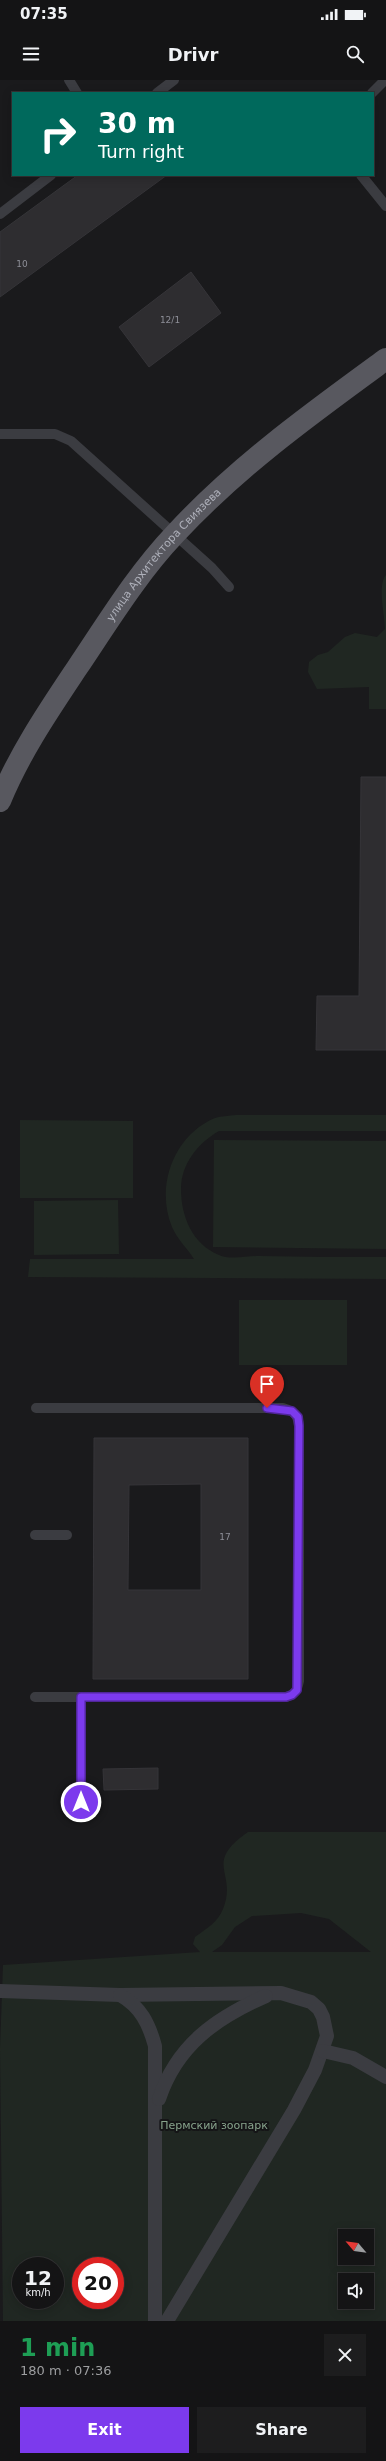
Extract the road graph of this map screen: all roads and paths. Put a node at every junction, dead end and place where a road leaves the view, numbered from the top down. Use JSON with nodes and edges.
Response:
{"nodes":[{"id":1,"x":69,"y":80,"type":"edge"},
{"id":2,"x":174,"y":80,"type":"edge"},
{"id":3,"x":385,"y":80,"type":"edge"},
{"id":4,"x":77,"y":92,"type":"edge"},
{"id":5,"x":158,"y":92,"type":"edge"},
{"id":6,"x":373,"y":92,"type":"edge"},
{"id":7,"x":50,"y":176,"type":"edge"},
{"id":8,"x":362,"y":176,"type":"edge"},
{"id":9,"x":386,"y":206,"type":"edge"},
{"id":10,"x":0,"y":214,"type":"edge"},
{"id":11,"x":386,"y":359,"type":"edge"},
{"id":12,"x":0,"y":434,"type":"edge"},
{"id":13,"x":174,"y":535,"type":"junction"},
{"id":14,"x":229,"y":587,"type":"dead end"},
{"id":15,"x":0,"y":801,"type":"edge"},
{"id":16,"x":36,"y":1408,"type":"dead end"},
{"id":17,"x":35,"y":1535,"type":"dead end"},
{"id":18,"x":67,"y":1535,"type":"dead end"},
{"id":19,"x":35,"y":1697,"type":"dead end"},
{"id":20,"x":81,"y":1697,"type":"junction"},
{"id":21,"x":81,"y":1802,"type":"dead end"},
{"id":22,"x":0,"y":1991,"type":"edge"},
{"id":23,"x":271,"y":1993,"type":"junction"},
{"id":24,"x":120,"y":1995,"type":"junction"},
{"id":25,"x":323,"y":2051,"type":"junction"},
{"id":26,"x":386,"y":2077,"type":"edge"},
{"id":27,"x":156,"y":2110,"type":"junction"},
{"id":28,"x":155,"y":2321,"type":"edge"},
{"id":29,"x":167,"y":2321,"type":"edge"}],
"edges":[{"from":1,"to":4,"type":"lane"},
{"from":2,"to":5,"type":"lane"},
{"from":3,"to":6,"type":"lane"},
{"from":7,"to":10,"type":"lane"},
{"from":8,"to":9,"type":"lane"},
{"from":11,"to":13,"type":"main road","name":"улица Архитектора Свиязева"},
{"from":12,"to":13,"type":"lane"},
{"from":13,"to":14,"type":"lane"},
{"from":13,"to":15,"type":"main road","name":"улица Архитектора Свиязева"},
{"from":16,"to":20,"type":"lane"},
{"from":17,"to":18,"type":"lane"},
{"from":19,"to":20,"type":"lane"},
{"from":20,"to":21,"type":"lane"},
{"from":22,"to":24,"type":"street"},
{"from":23,"to":24,"type":"street"},
{"from":23,"to":25,"type":"street"},
{"from":23,"to":27,"type":"street"},
{"from":24,"to":27,"type":"street"},
{"from":25,"to":26,"type":"street"},
{"from":25,"to":29,"type":"street"},
{"from":27,"to":28,"type":"street"}]}
